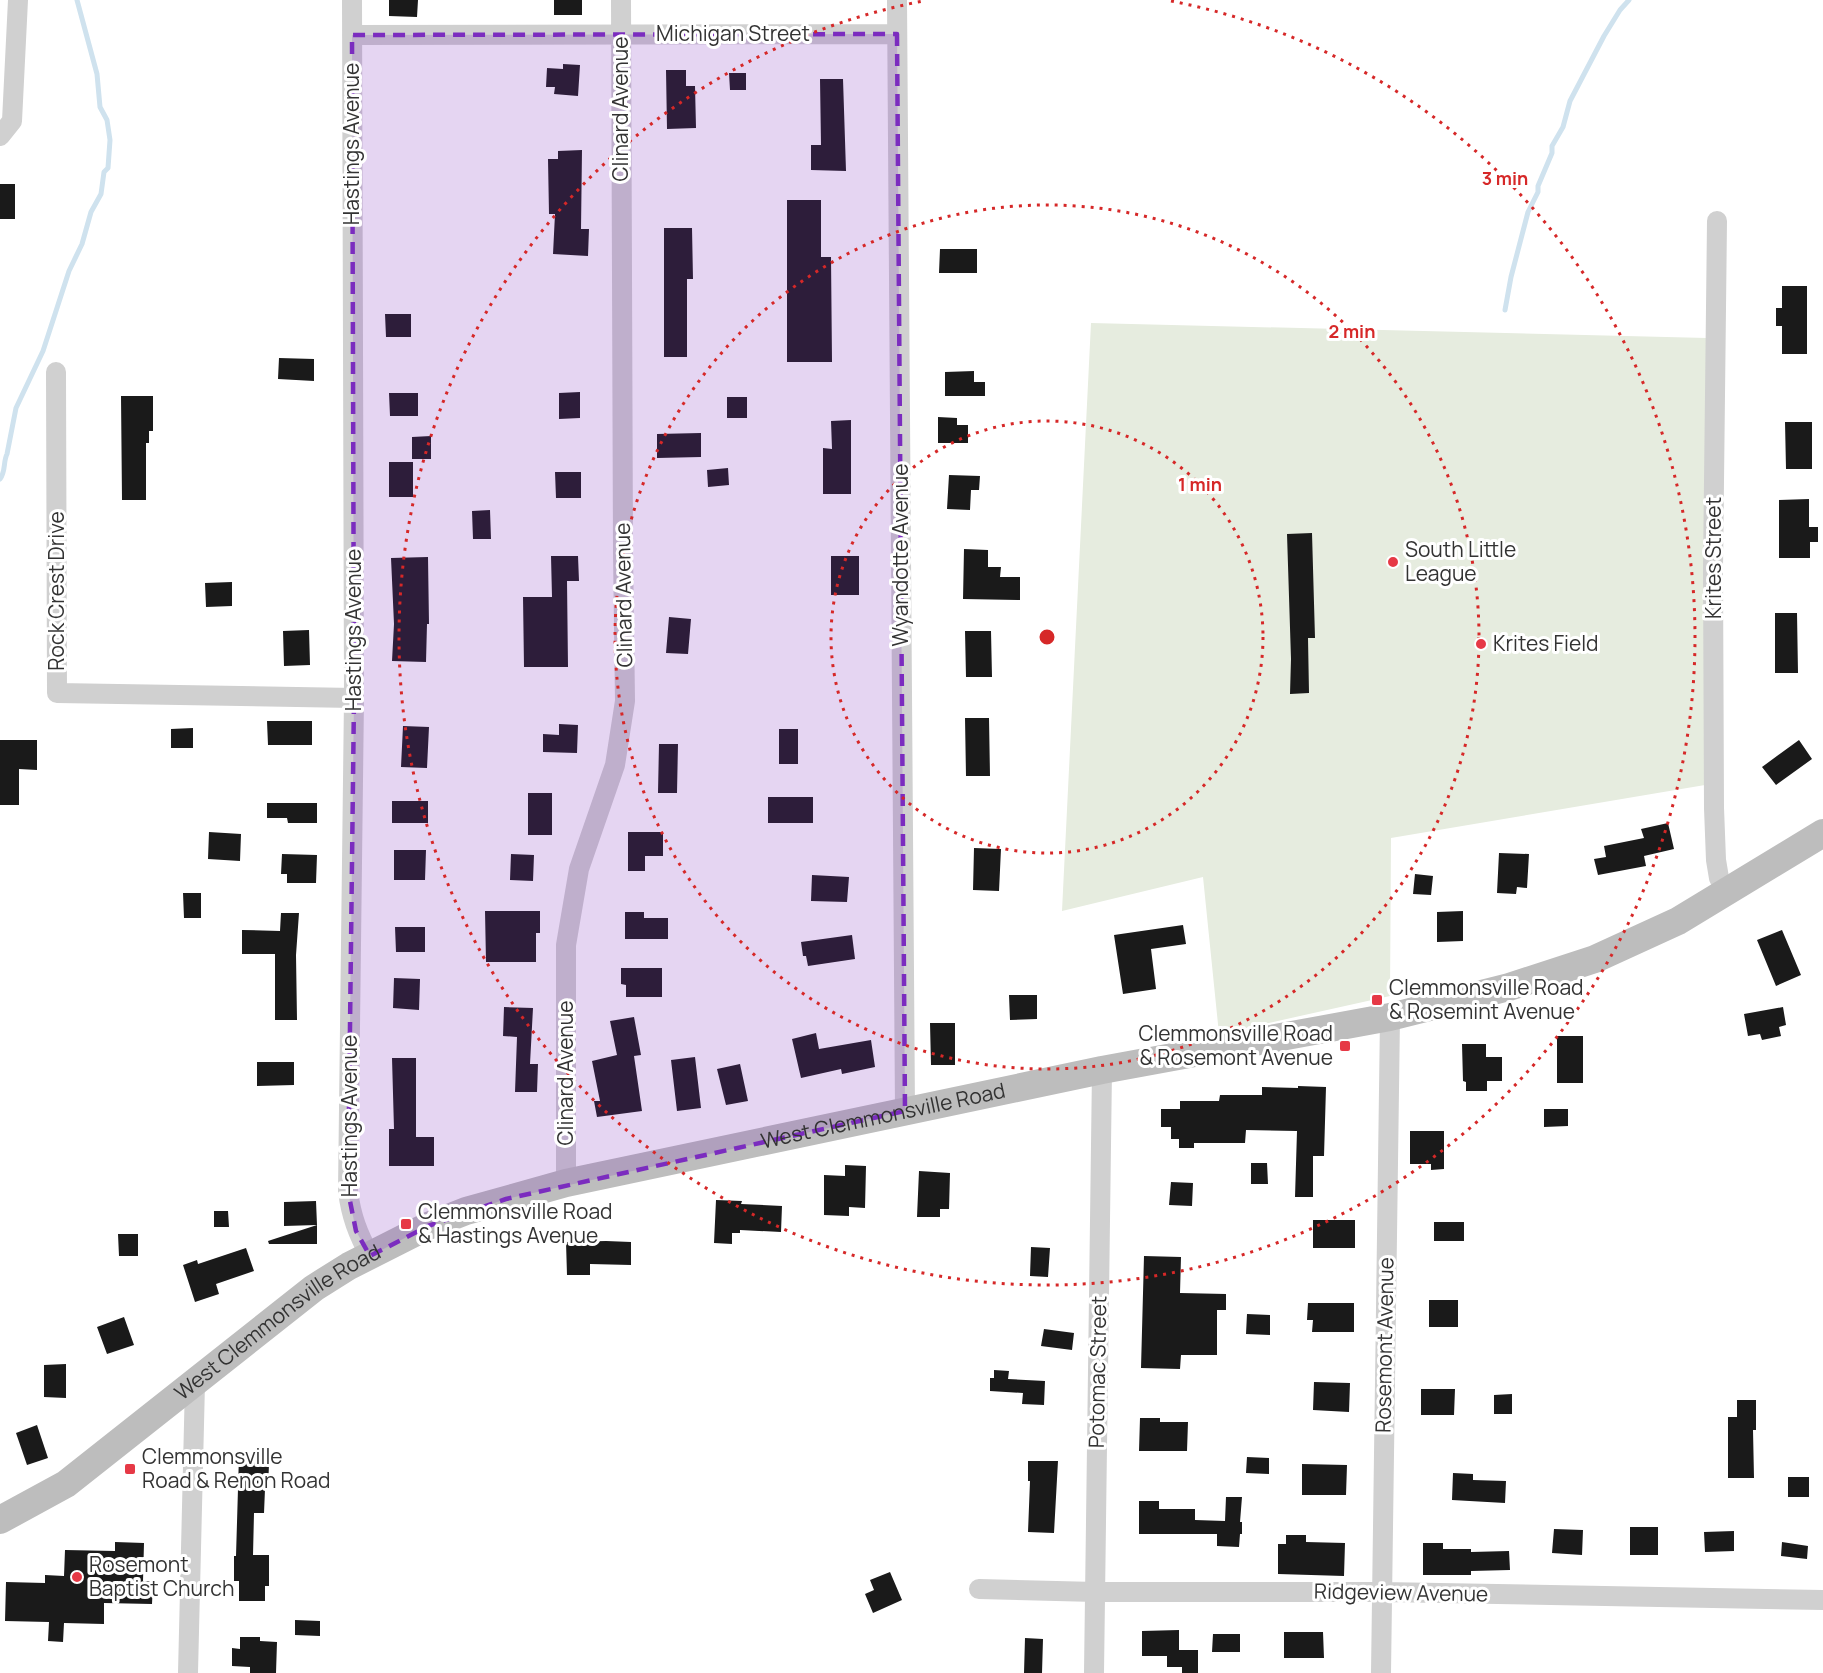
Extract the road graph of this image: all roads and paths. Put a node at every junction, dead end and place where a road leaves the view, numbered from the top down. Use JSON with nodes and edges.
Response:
{"nodes":[{"id":1,"x":18,"y":0,"type":"edge"},
{"id":2,"x":352,"y":0,"type":"edge"},
{"id":3,"x":621,"y":0,"type":"edge"},
{"id":4,"x":897,"y":0,"type":"edge"},
{"id":5,"x":621,"y":34,"type":"junction"},
{"id":6,"x":897,"y":34,"type":"junction"},
{"id":7,"x":352,"y":35,"type":"junction"},
{"id":8,"x":0,"y":136,"type":"edge"},
{"id":9,"x":1718,"y":221,"type":"dead end"},
{"id":10,"x":56,"y":372,"type":"dead end"},
{"id":11,"x":354,"y":698,"type":"junction"},
{"id":12,"x":1823,"y":833,"type":"edge"},
{"id":13,"x":1727,"y":893,"type":"junction"},
{"id":14,"x":1390,"y":1017,"type":"junction"},
{"id":15,"x":1102,"y":1070,"type":"junction"},
{"id":16,"x":905,"y":1111,"type":"junction"},
{"id":17,"x":566,"y":1183,"type":"junction"},
{"id":18,"x":370,"y":1256,"type":"junction"},
{"id":19,"x":195,"y":1383,"type":"junction"},
{"id":20,"x":0,"y":1520,"type":"edge"},
{"id":21,"x":979,"y":1589,"type":"dead end"},
{"id":22,"x":1382,"y":1592,"type":"junction"},
{"id":23,"x":1096,"y":1593,"type":"junction"},
{"id":24,"x":1823,"y":1600,"type":"edge"},
{"id":25,"x":188,"y":1673,"type":"edge"},
{"id":26,"x":1094,"y":1673,"type":"edge"},
{"id":27,"x":1381,"y":1673,"type":"edge"}],
"edges":[{"from":1,"to":8,"type":"street"},
{"from":2,"to":7,"type":"street","name":"Hastings Avenue"},
{"from":3,"to":5,"type":"street","name":"Clinard Avenue"},
{"from":4,"to":6,"type":"street","name":"Wyandotte Avenue"},
{"from":5,"to":6,"type":"street","name":"Michigan Street"},
{"from":5,"to":7,"type":"street","name":"Michigan Street"},
{"from":5,"to":17,"type":"street","name":"Clinard Avenue"},
{"from":6,"to":16,"type":"street","name":"Wyandotte Avenue"},
{"from":7,"to":11,"type":"street","name":"Hastings Avenue"},
{"from":9,"to":13,"type":"street","name":"Krites Street"},
{"from":10,"to":11,"type":"street","name":"Rock Crest Drive"},
{"from":11,"to":18,"type":"street","name":"Hastings Avenue"},
{"from":12,"to":13,"type":"main road","name":"West Clemmonsville Road"},
{"from":13,"to":14,"type":"main road","name":"West Clemmonsville Road"},
{"from":14,"to":15,"type":"main road","name":"West Clemmonsville Road"},
{"from":14,"to":22,"type":"street","name":"Rosemont Avenue"},
{"from":15,"to":16,"type":"main road","name":"West Clemmonsville Road"},
{"from":15,"to":23,"type":"street","name":"Potomac Street"},
{"from":16,"to":17,"type":"main road","name":"West Clemmonsville Road"},
{"from":17,"to":18,"type":"main road","name":"West Clemmonsville Road"},
{"from":18,"to":19,"type":"main road","name":"West Clemmonsville Road"},
{"from":19,"to":20,"type":"main road","name":"West Clemmonsville Road"},
{"from":19,"to":25,"type":"street"},
{"from":21,"to":23,"type":"street","name":"Ridgeview Avenue"},
{"from":22,"to":23,"type":"street","name":"Ridgeview Avenue"},
{"from":22,"to":24,"type":"street","name":"Ridgeview Avenue"},
{"from":22,"to":27,"type":"street","name":"Rosemont Avenue"},
{"from":23,"to":26,"type":"street","name":"Potomac Street"}]}
